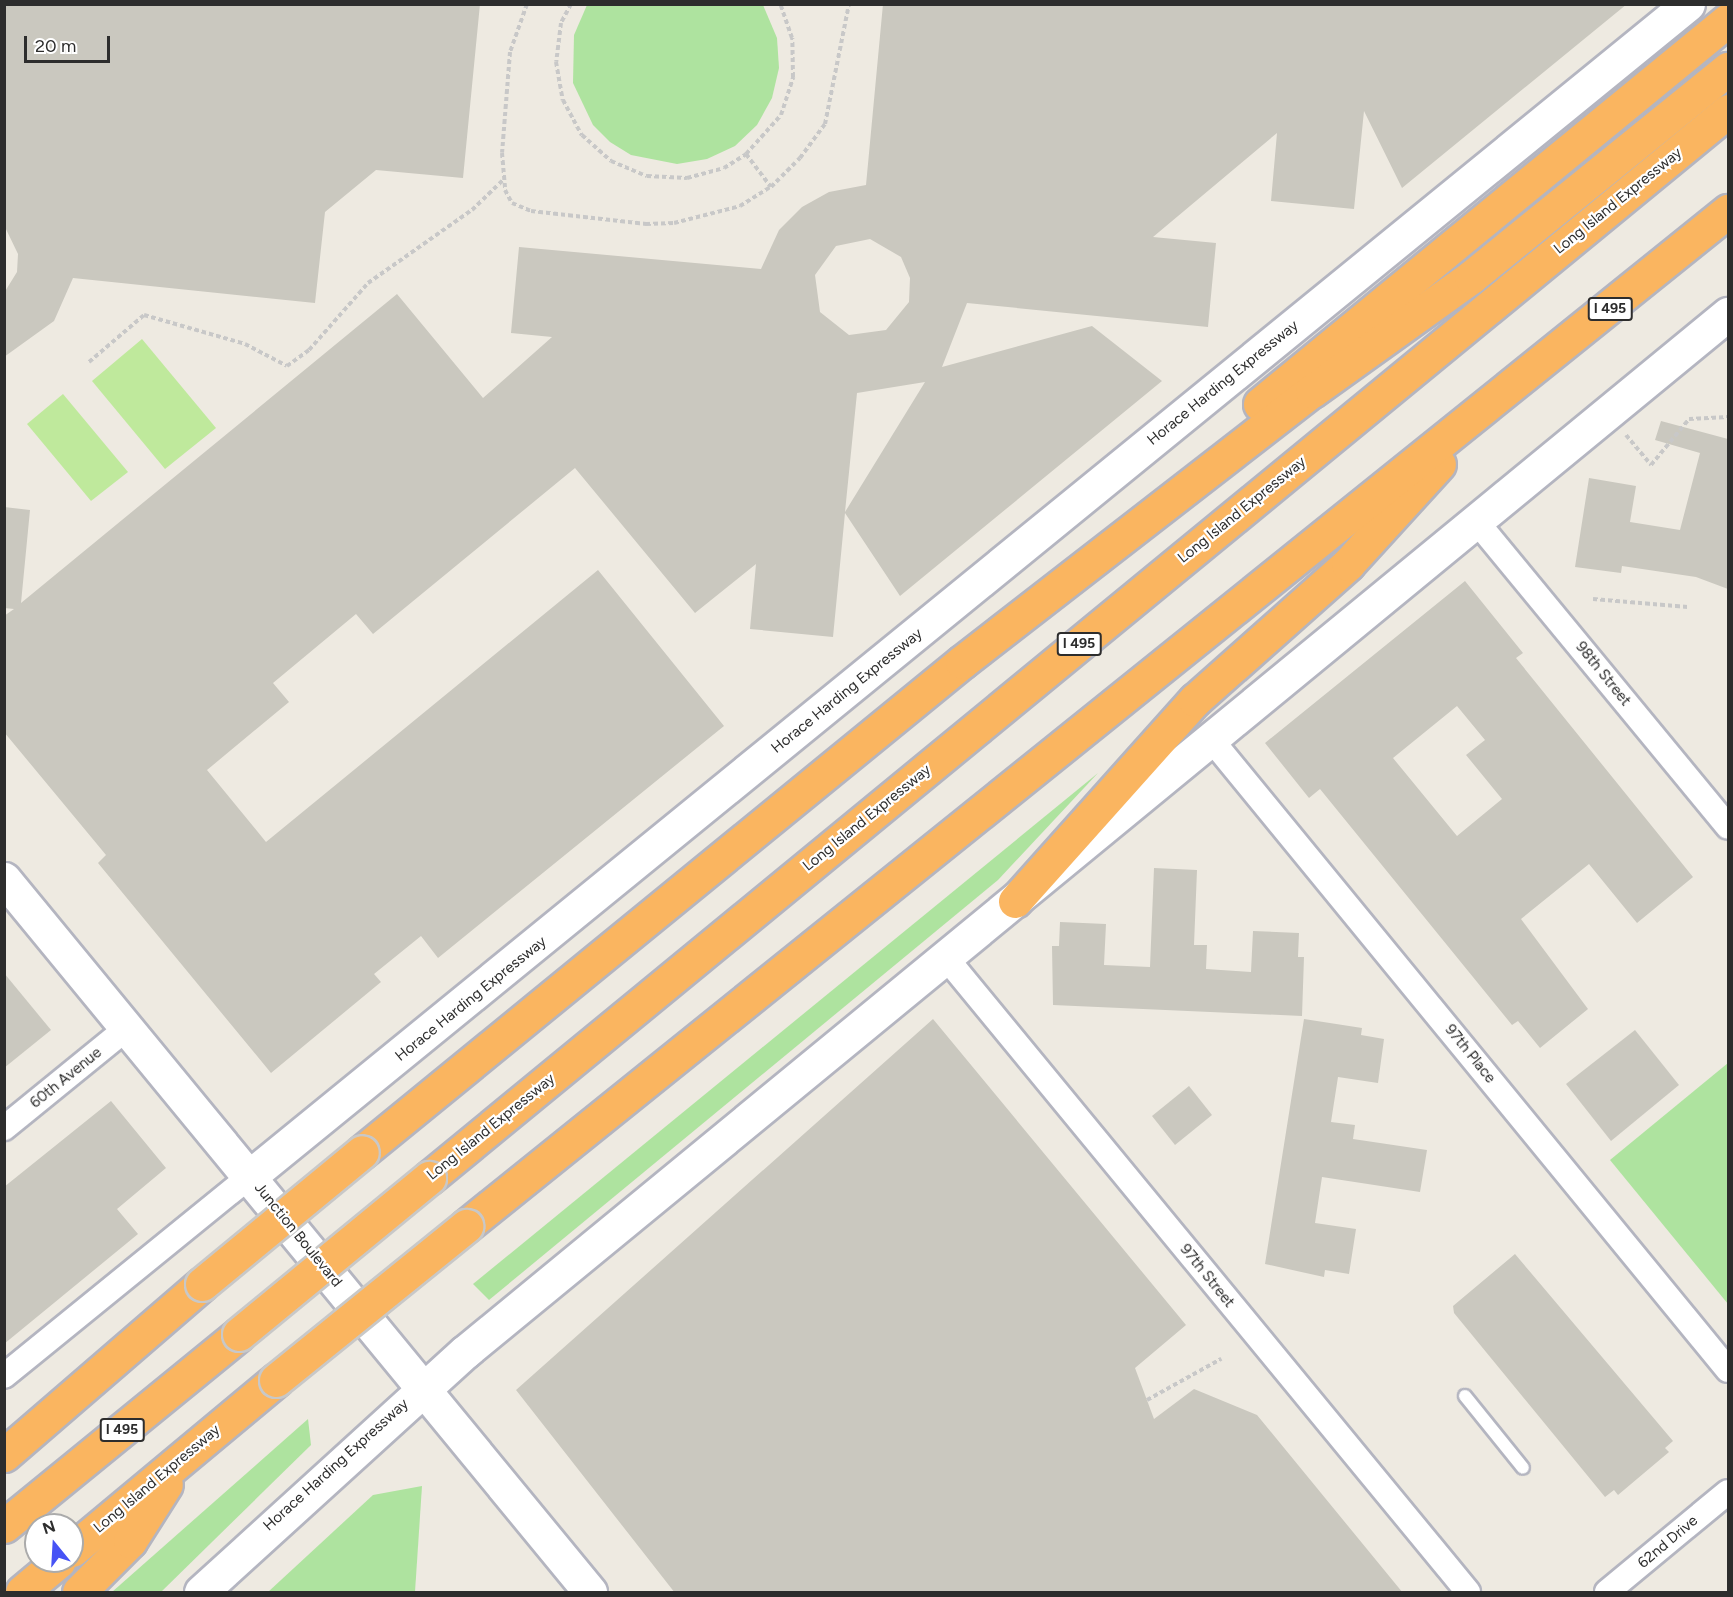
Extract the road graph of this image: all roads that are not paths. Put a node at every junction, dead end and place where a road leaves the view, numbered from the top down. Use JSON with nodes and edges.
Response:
{"nodes":[{"id":1,"x":1688,"y":4,"type":"edge"},
{"id":2,"x":1728,"y":20,"type":"edge"},
{"id":3,"x":1728,"y":69,"type":"edge"},
{"id":4,"x":1728,"y":111,"type":"edge"},
{"id":5,"x":1728,"y":211,"type":"edge"},
{"id":6,"x":1728,"y":314,"type":"edge"},
{"id":7,"x":1491,"y":406,"type":"junction"},
{"id":8,"x":1476,"y":520,"type":"junction"},
{"id":9,"x":962,"y":662,"type":"junction"},
{"id":10,"x":1210,"y":738,"type":"junction"},
{"id":11,"x":1728,"y":827,"type":"edge"},
{"id":12,"x":4,"y":879,"type":"edge"},
{"id":13,"x":1015,"y":901,"type":"junction"},
{"id":14,"x":947,"y":959,"type":"junction"},
{"id":15,"x":127,"y":1028,"type":"junction"},
{"id":16,"x":4,"y":1128,"type":"edge"},
{"id":17,"x":250,"y":1176,"type":"junction"},
{"id":18,"x":117,"y":1354,"type":"junction"},
{"id":19,"x":1728,"y":1370,"type":"edge"},
{"id":20,"x":4,"y":1376,"type":"edge"},
{"id":21,"x":422,"y":1389,"type":"junction"},
{"id":22,"x":1465,"y":1396,"type":"dead end"},
{"id":23,"x":4,"y":1437,"type":"edge"},
{"id":24,"x":4,"y":1455,"type":"edge"},
{"id":25,"x":182,"y":1459,"type":"junction"},
{"id":26,"x":1523,"y":1468,"type":"dead end"},
{"id":27,"x":1728,"y":1492,"type":"edge"},
{"id":28,"x":4,"y":1526,"type":"edge"},
{"id":29,"x":84,"y":1540,"type":"edge"},
{"id":30,"x":45,"y":1573,"type":"edge"},
{"id":31,"x":22,"y":1593,"type":"edge"},
{"id":32,"x":79,"y":1593,"type":"edge"},
{"id":33,"x":201,"y":1593,"type":"edge"},
{"id":34,"x":590,"y":1593,"type":"edge"},
{"id":35,"x":1467,"y":1593,"type":"edge"},
{"id":36,"x":1607,"y":1593,"type":"edge"}],
"edges":[{"from":1,"to":17,"type":"main road","name":"Horace Harding Expressway"},
{"from":2,"to":9,"type":"highway"},
{"from":3,"to":9,"type":"highway"},
{"from":4,"to":28,"type":"highway","name":"Long Island Expressway","number":"I 495","bridge":true},
{"from":5,"to":7,"type":"highway","name":"Long Island Expressway","number":"I 495"},
{"from":6,"to":8,"type":"main road","name":"Horace Harding Expressway"},
{"from":7,"to":13,"type":"highway"},
{"from":7,"to":25,"type":"highway","name":"Long Island Expressway","number":"I 495","bridge":true},
{"from":8,"to":10,"type":"main road","name":"Horace Harding Expressway"},
{"from":8,"to":11,"type":"street","name":"98th Street"},
{"from":9,"to":18,"type":"highway","bridge":true},
{"from":10,"to":13,"type":"main road","name":"Horace Harding Expressway"},
{"from":10,"to":19,"type":"street","name":"97th Place"},
{"from":12,"to":15,"type":"main road","name":"Junction Boulevard"},
{"from":13,"to":14,"type":"main road","name":"Horace Harding Expressway"},
{"from":14,"to":21,"type":"main road","name":"Horace Harding Expressway"},
{"from":14,"to":35,"type":"street","name":"97th Street"},
{"from":15,"to":16,"type":"street","name":"60th Avenue"},
{"from":15,"to":17,"type":"main road","name":"Junction Boulevard"},
{"from":17,"to":20,"type":"street","name":"Horace Harding Expressway"},
{"from":17,"to":21,"type":"main road","name":"Junction Boulevard"},
{"from":18,"to":23,"type":"highway"},
{"from":18,"to":24,"type":"highway"},
{"from":21,"to":33,"type":"main road","name":"Horace Harding Expressway"},
{"from":21,"to":34,"type":"main road","name":"Junction Boulevard"},
{"from":22,"to":26,"type":"lane"},
{"from":25,"to":29,"type":"highway","name":"Long Island Expressway","number":"I 495"},
{"from":25,"to":32,"type":"highway"},
{"from":27,"to":36,"type":"street","name":"62nd Drive"},
{"from":30,"to":31,"type":"highway"}]}
